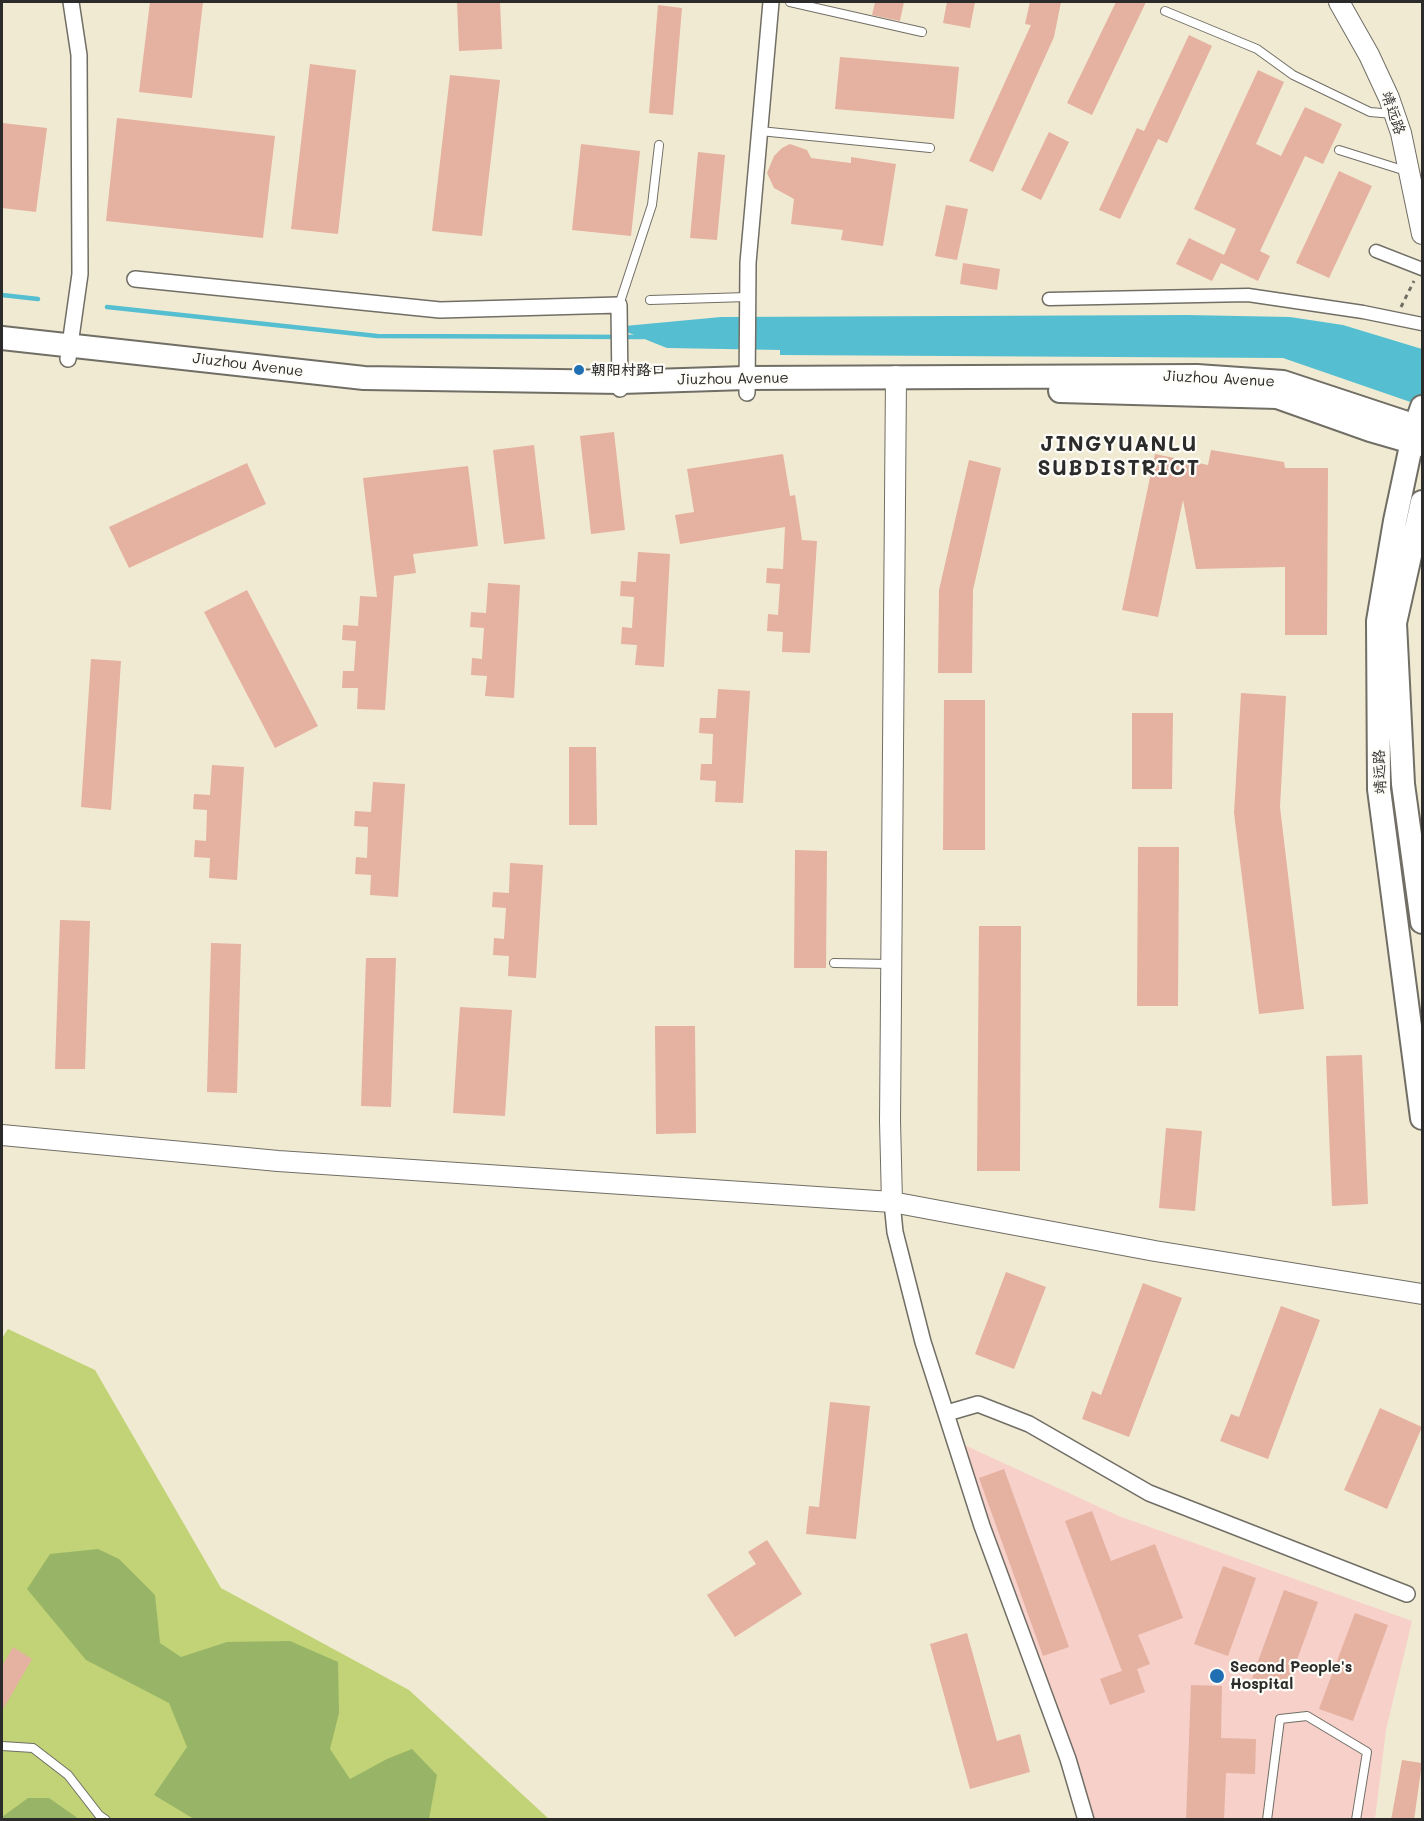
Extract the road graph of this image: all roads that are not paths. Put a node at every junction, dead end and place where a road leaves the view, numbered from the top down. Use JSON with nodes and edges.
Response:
{"nodes":[{"id":1,"x":71,"y":2,"type":"edge"},
{"id":2,"x":771,"y":2,"type":"edge"},
{"id":3,"x":790,"y":2,"type":"edge"},
{"id":4,"x":1344,"y":3,"type":"edge"},
{"id":5,"x":1165,"y":10,"type":"dead end"},
{"id":6,"x":922,"y":32,"type":"dead end"},
{"id":7,"x":1394,"y":114,"type":"junction"},
{"id":8,"x":760,"y":131,"type":"junction"},
{"id":9,"x":659,"y":145,"type":"dead end"},
{"id":10,"x":930,"y":148,"type":"dead end"},
{"id":11,"x":1338,"y":150,"type":"dead end"},
{"id":12,"x":1407,"y":172,"type":"junction"},
{"id":13,"x":1422,"y":234,"type":"edge"},
{"id":14,"x":1376,"y":252,"type":"dead end"},
{"id":15,"x":1421,"y":269,"type":"edge"},
{"id":16,"x":135,"y":279,"type":"dead end"},
{"id":17,"x":747,"y":297,"type":"junction"},
{"id":18,"x":1048,"y":299,"type":"dead end"},
{"id":19,"x":650,"y":300,"type":"dead end"},
{"id":20,"x":619,"y":305,"type":"junction"},
{"id":21,"x":1422,"y":324,"type":"edge"},
{"id":22,"x":2,"y":338,"type":"edge"},
{"id":23,"x":69,"y":352,"type":"junction"},
{"id":24,"x":2,"y":353,"type":"edge"},
{"id":25,"x":747,"y":376,"type":"junction"},
{"id":26,"x":896,"y":384,"type":"junction"},
{"id":27,"x":620,"y":387,"type":"junction"},
{"id":28,"x":1419,"y":427,"type":"edge"},
{"id":29,"x":1422,"y":502,"type":"edge"},
{"id":30,"x":1422,"y":922,"type":"edge"},
{"id":31,"x":834,"y":963,"type":"dead end"},
{"id":32,"x":893,"y":964,"type":"junction"},
{"id":33,"x":1422,"y":1118,"type":"edge"},
{"id":34,"x":2,"y":1135,"type":"edge"},
{"id":35,"x":892,"y":1202,"type":"junction"},
{"id":36,"x":1422,"y":1294,"type":"edge"},
{"id":37,"x":947,"y":1413,"type":"junction"},
{"id":38,"x":1407,"y":1594,"type":"dead end"},
{"id":39,"x":2,"y":1746,"type":"edge"},
{"id":40,"x":106,"y":1820,"type":"edge"},
{"id":41,"x":1086,"y":1820,"type":"edge"},
{"id":42,"x":1266,"y":1820,"type":"edge"},
{"id":43,"x":1356,"y":1820,"type":"edge"}],
"edges":[{"from":1,"to":23,"type":"street"},
{"from":2,"to":8,"type":"street"},
{"from":3,"to":6,"type":"lane"},
{"from":4,"to":7,"type":"street","name":"靖远路"},
{"from":5,"to":7,"type":"lane"},
{"from":7,"to":12,"type":"street","name":"靖远路"},
{"from":8,"to":10,"type":"lane"},
{"from":8,"to":17,"type":"street"},
{"from":9,"to":20,"type":"lane"},
{"from":11,"to":12,"type":"lane"},
{"from":12,"to":13,"type":"street","name":"靖远路"},
{"from":14,"to":15,"type":"street"},
{"from":16,"to":20,"type":"street"},
{"from":17,"to":19,"type":"lane"},
{"from":17,"to":25,"type":"street"},
{"from":18,"to":21,"type":"street"},
{"from":20,"to":27,"type":"street"},
{"from":22,"to":23,"type":"main road","name":"Jiuzhou Avenue"},
{"from":23,"to":24,"type":"main road"},
{"from":23,"to":27,"type":"main road","name":"Jiuzhou Avenue"},
{"from":25,"to":26,"type":"main road","name":"Jiuzhou Avenue"},
{"from":25,"to":27,"type":"main road","name":"Jiuzhou Avenue"},
{"from":26,"to":28,"type":"main road","name":"Jiuzhou Avenue"},
{"from":26,"to":32,"type":"street"},
{"from":28,"to":33,"type":"main road","name":"靖远路"},
{"from":29,"to":30,"type":"main road","name":"靖远路"},
{"from":31,"to":32,"type":"lane"},
{"from":32,"to":35,"type":"street"},
{"from":34,"to":35,"type":"street"},
{"from":35,"to":36,"type":"street"},
{"from":35,"to":37,"type":"street"},
{"from":37,"to":38,"type":"street"},
{"from":37,"to":41,"type":"street"},
{"from":39,"to":40,"type":"lane"},
{"from":42,"to":43,"type":"lane"}]}
